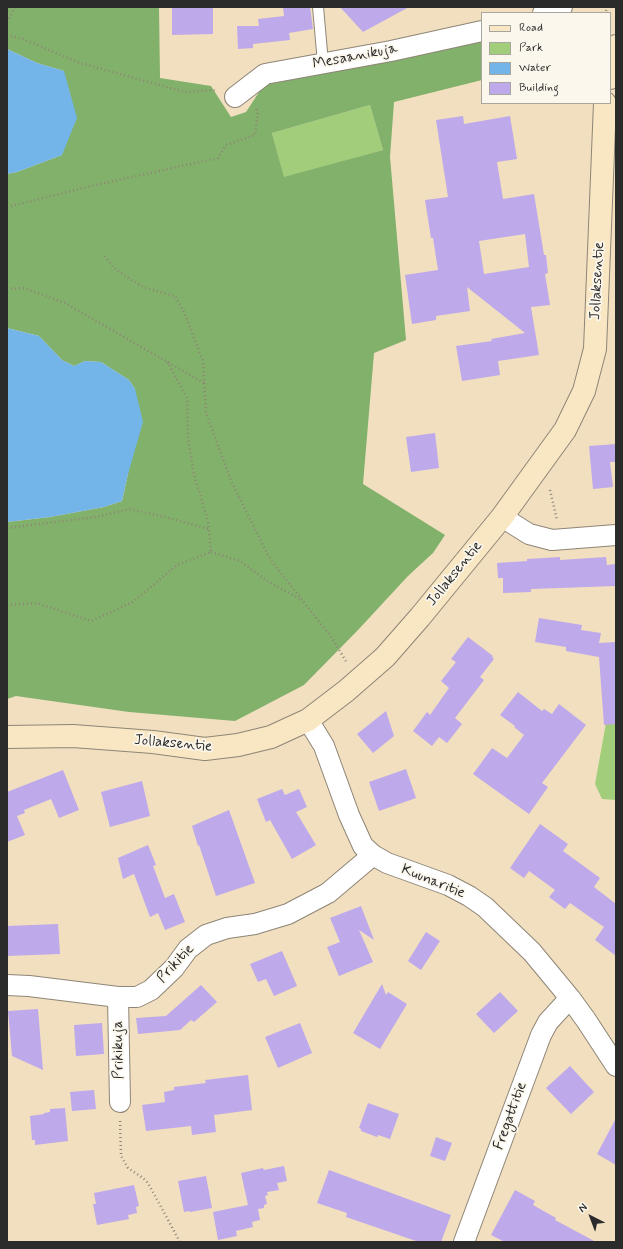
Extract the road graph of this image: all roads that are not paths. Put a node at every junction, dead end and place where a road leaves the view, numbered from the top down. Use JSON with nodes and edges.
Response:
{"nodes":[{"id":1,"x":318,"y":7,"type":"edge"},
{"id":2,"x":562,"y":7,"type":"edge"},
{"id":3,"x":546,"y":12,"type":"edge"},
{"id":4,"x":481,"y":31,"type":"edge"},
{"id":5,"x":616,"y":46,"type":"edge"},
{"id":6,"x":323,"y":63,"type":"junction"},
{"id":7,"x":611,"y":73,"type":"edge"},
{"id":8,"x":235,"y":97,"type":"road end"},
{"id":9,"x":605,"y":104,"type":"edge"},
{"id":10,"x":502,"y":517,"type":"junction"},
{"id":11,"x":616,"y":535,"type":"edge"},
{"id":12,"x":308,"y":720,"type":"junction"},
{"id":13,"x":7,"y":737,"type":"edge"},
{"id":14,"x":373,"y":856,"type":"junction"},
{"id":15,"x":7,"y":985,"type":"edge"},
{"id":16,"x":118,"y":997,"type":"junction"},
{"id":17,"x":570,"y":998,"type":"junction"},
{"id":18,"x":616,"y":1066,"type":"edge"},
{"id":19,"x":120,"y":1102,"type":"road end"},
{"id":20,"x":464,"y":1242,"type":"edge"}],
"edges":[{"from":1,"to":6,"type":"lane"},
{"from":2,"to":3,"type":"street"},
{"from":4,"to":6,"type":"street","name":"Mesaanikuja"},
{"from":5,"to":7,"type":"main road"},
{"from":6,"to":8,"type":"street","name":"Mesaanikuja"},
{"from":9,"to":10,"type":"main road","name":"Jollaksentie"},
{"from":10,"to":11,"type":"street"},
{"from":10,"to":12,"type":"main road","name":"Jollaksentie"},
{"from":12,"to":13,"type":"main road","name":"Jollaksentie"},
{"from":12,"to":14,"type":"street","name":"Kuunaritie"},
{"from":14,"to":16,"type":"street","name":"Prikitie"},
{"from":14,"to":17,"type":"street","name":"Kuunaritie"},
{"from":15,"to":16,"type":"street","name":"Prikitie"},
{"from":16,"to":19,"type":"street","name":"Prikikuja"},
{"from":17,"to":18,"type":"street","name":"Kuunaritie"},
{"from":17,"to":20,"type":"street","name":"Fregattitie"}]}
